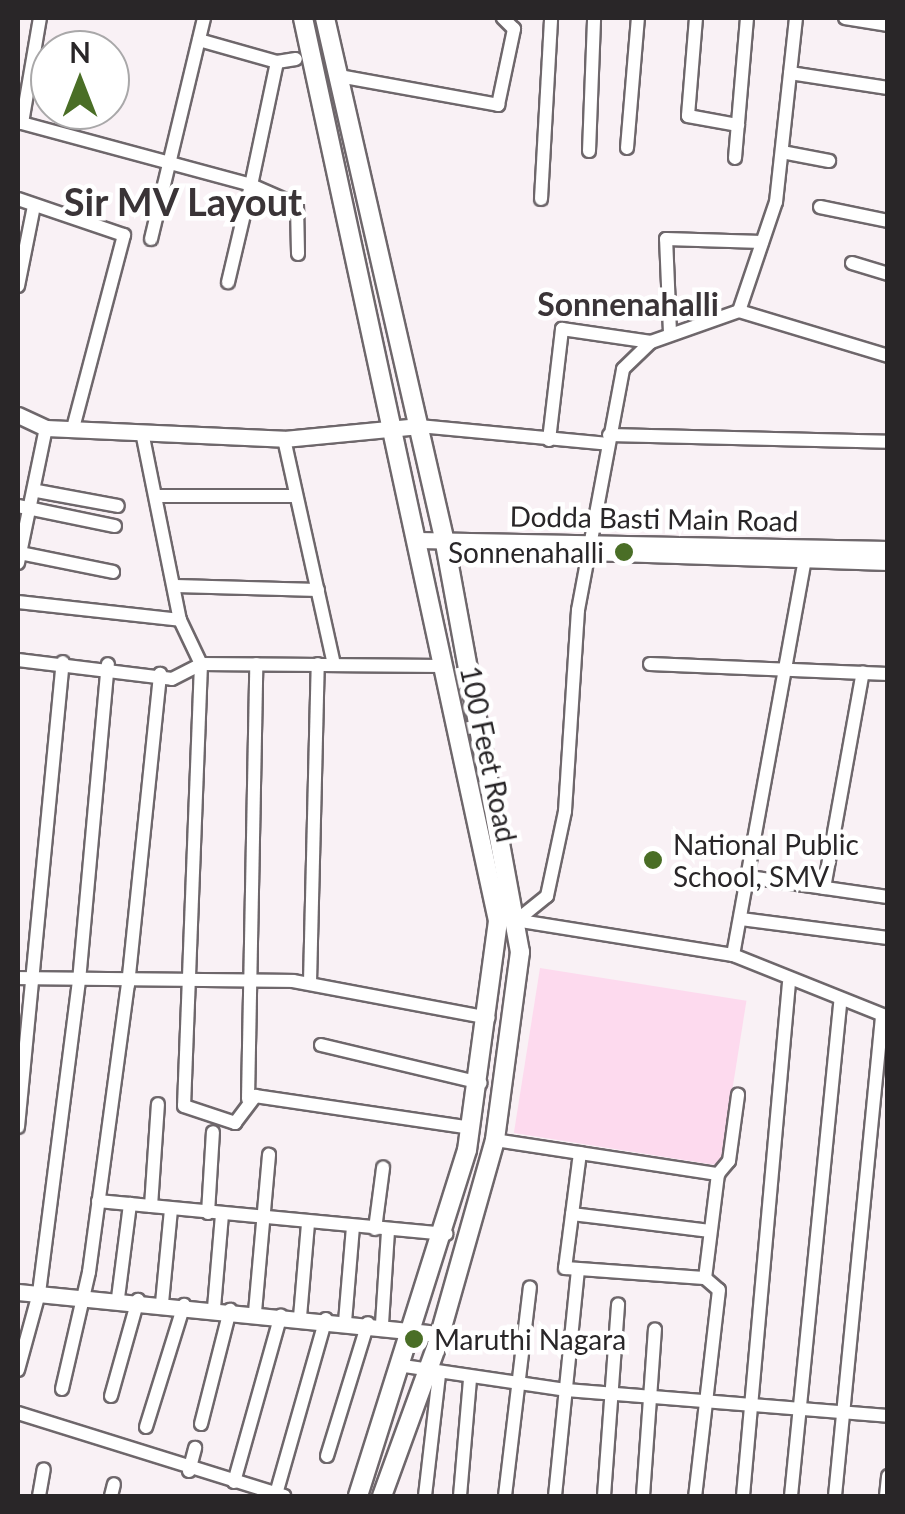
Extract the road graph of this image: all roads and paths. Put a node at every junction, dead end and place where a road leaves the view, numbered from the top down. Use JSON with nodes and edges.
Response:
{"nodes":[{"id":1,"x":40,"y":18,"type":"edge"},
{"id":2,"x":204,"y":18,"type":"edge"},
{"id":3,"x":302,"y":18,"type":"edge"},
{"id":4,"x":326,"y":18,"type":"edge"},
{"id":5,"x":503,"y":18,"type":"edge"},
{"id":6,"x":551,"y":18,"type":"edge"},
{"id":7,"x":594,"y":18,"type":"edge"},
{"id":8,"x":638,"y":18,"type":"edge"},
{"id":9,"x":696,"y":18,"type":"edge"},
{"id":10,"x":746,"y":18,"type":"edge"},
{"id":11,"x":796,"y":18,"type":"edge"},
{"id":12,"x":845,"y":18,"type":"edge"},
{"id":13,"x":888,"y":26,"type":"edge"},
{"id":14,"x":199,"y":40,"type":"junction"},
{"id":15,"x":296,"y":59,"type":"dead end"},
{"id":16,"x":277,"y":62,"type":"junction"},
{"id":17,"x":790,"y":74,"type":"junction"},
{"id":18,"x":339,"y":76,"type":"junction"},
{"id":19,"x":888,"y":88,"type":"edge"},
{"id":20,"x":20,"y":123,"type":"edge"},
{"id":21,"x":738,"y":125,"type":"junction"},
{"id":22,"x":627,"y":148,"type":"dead end"},
{"id":23,"x":590,"y":151,"type":"dead end"},
{"id":24,"x":782,"y":152,"type":"junction"},
{"id":25,"x":735,"y":158,"type":"dead end"},
{"id":26,"x":170,"y":161,"type":"junction"},
{"id":27,"x":828,"y":161,"type":"dead end"},
{"id":28,"x":251,"y":184,"type":"junction"},
{"id":29,"x":18,"y":199,"type":"edge"},
{"id":30,"x":541,"y":200,"type":"dead end"},
{"id":31,"x":34,"y":206,"type":"junction"},
{"id":32,"x":820,"y":206,"type":"dead end"},
{"id":33,"x":888,"y":222,"type":"edge"},
{"id":34,"x":151,"y":240,"type":"dead end"},
{"id":35,"x":762,"y":242,"type":"junction"},
{"id":36,"x":298,"y":254,"type":"dead end"},
{"id":37,"x":852,"y":264,"type":"dead end"},
{"id":38,"x":888,"y":274,"type":"edge"},
{"id":39,"x":18,"y":277,"type":"edge"},
{"id":40,"x":228,"y":282,"type":"dead end"},
{"id":41,"x":739,"y":311,"type":"junction"},
{"id":42,"x":670,"y":333,"type":"junction"},
{"id":43,"x":650,"y":342,"type":"junction"},
{"id":44,"x":888,"y":356,"type":"edge"},
{"id":45,"x":18,"y":415,"type":"edge"},
{"id":46,"x":419,"y":426,"type":"junction"},
{"id":47,"x":46,"y":428,"type":"junction"},
{"id":48,"x":74,"y":428,"type":"junction"},
{"id":49,"x":142,"y":432,"type":"junction"},
{"id":50,"x":393,"y":432,"type":"junction"},
{"id":51,"x":284,"y":439,"type":"junction"},
{"id":52,"x":608,"y":439,"type":"junction"},
{"id":53,"x":549,"y":440,"type":"junction"},
{"id":54,"x":888,"y":442,"type":"edge"},
{"id":55,"x":37,"y":491,"type":"junction"},
{"id":56,"x":156,"y":496,"type":"junction"},
{"id":57,"x":296,"y":496,"type":"junction"},
{"id":58,"x":118,"y":506,"type":"dead end"},
{"id":59,"x":24,"y":508,"type":"edge"},
{"id":60,"x":115,"y":526,"type":"dead end"},
{"id":61,"x":444,"y":543,"type":"junction"},
{"id":62,"x":420,"y":546,"type":"junction"},
{"id":63,"x":589,"y":546,"type":"junction"},
{"id":64,"x":888,"y":549,"type":"edge"},
{"id":65,"x":19,"y":558,"type":"edge"},
{"id":66,"x":805,"y":560,"type":"junction"},
{"id":67,"x":888,"y":562,"type":"edge"},
{"id":68,"x":113,"y":572,"type":"dead end"},
{"id":69,"x":176,"y":586,"type":"junction"},
{"id":70,"x":318,"y":590,"type":"junction"},
{"id":71,"x":18,"y":602,"type":"edge"},
{"id":72,"x":180,"y":620,"type":"junction"},
{"id":73,"x":18,"y":660,"type":"edge"},
{"id":74,"x":63,"y":662,"type":"junction"},
{"id":75,"x":108,"y":664,"type":"junction"},
{"id":76,"x":201,"y":664,"type":"junction"},
{"id":77,"x":256,"y":664,"type":"junction"},
{"id":78,"x":318,"y":664,"type":"junction"},
{"id":79,"x":334,"y":664,"type":"junction"},
{"id":80,"x":650,"y":664,"type":"dead end"},
{"id":81,"x":442,"y":666,"type":"junction"},
{"id":82,"x":786,"y":668,"type":"junction"},
{"id":83,"x":863,"y":672,"type":"junction"},
{"id":84,"x":160,"y":674,"type":"junction"},
{"id":85,"x":888,"y":674,"type":"edge"},
{"id":86,"x":749,"y":877,"type":"junction"},
{"id":87,"x":824,"y":888,"type":"junction"},
{"id":88,"x":887,"y":893,"type":"edge"},
{"id":89,"x":740,"y":919,"type":"junction"},
{"id":90,"x":507,"y":921,"type":"junction"},
{"id":91,"x":888,"y":938,"type":"edge"},
{"id":92,"x":733,"y":955,"type":"junction"},
{"id":93,"x":18,"y":978,"type":"edge"},
{"id":94,"x":33,"y":979,"type":"junction"},
{"id":95,"x":80,"y":981,"type":"junction"},
{"id":96,"x":248,"y":981,"type":"junction"},
{"id":97,"x":186,"y":982,"type":"junction"},
{"id":98,"x":310,"y":982,"type":"junction"},
{"id":99,"x":789,"y":984,"type":"junction"},
{"id":100,"x":128,"y":985,"type":"junction"},
{"id":101,"x":840,"y":1002,"type":"junction"},
{"id":102,"x":885,"y":1016,"type":"edge"},
{"id":103,"x":489,"y":1018,"type":"junction"},
{"id":104,"x":322,"y":1045,"type":"dead end"},
{"id":105,"x":481,"y":1082,"type":"junction"},
{"id":106,"x":738,"y":1095,"type":"dead end"},
{"id":107,"x":248,"y":1099,"type":"junction"},
{"id":108,"x":158,"y":1104,"type":"dead end"},
{"id":109,"x":18,"y":1127,"type":"edge"},
{"id":110,"x":472,"y":1128,"type":"junction"},
{"id":111,"x":213,"y":1132,"type":"dead end"},
{"id":112,"x":495,"y":1140,"type":"junction"},
{"id":113,"x":580,"y":1152,"type":"junction"},
{"id":114,"x":269,"y":1155,"type":"dead end"},
{"id":115,"x":382,"y":1168,"type":"dead end"},
{"id":116,"x":718,"y":1174,"type":"junction"},
{"id":117,"x":98,"y":1200,"type":"junction"},
{"id":118,"x":130,"y":1204,"type":"junction"},
{"id":119,"x":151,"y":1206,"type":"junction"},
{"id":120,"x":171,"y":1209,"type":"junction"},
{"id":121,"x":215,"y":1214,"type":"junction"},
{"id":122,"x":572,"y":1214,"type":"junction"},
{"id":123,"x":262,"y":1219,"type":"junction"},
{"id":124,"x":308,"y":1223,"type":"junction"},
{"id":125,"x":353,"y":1227,"type":"junction"},
{"id":126,"x":382,"y":1229,"type":"junction"},
{"id":127,"x":710,"y":1231,"type":"junction"},
{"id":128,"x":446,"y":1234,"type":"junction"},
{"id":129,"x":578,"y":1269,"type":"junction"},
{"id":130,"x":705,"y":1278,"type":"junction"},
{"id":131,"x":530,"y":1287,"type":"dead end"},
{"id":132,"x":18,"y":1292,"type":"edge"},
{"id":133,"x":38,"y":1294,"type":"junction"},
{"id":134,"x":84,"y":1296,"type":"junction"},
{"id":135,"x":118,"y":1298,"type":"junction"},
{"id":136,"x":138,"y":1300,"type":"junction"},
{"id":137,"x":162,"y":1303,"type":"junction"},
{"id":138,"x":184,"y":1305,"type":"junction"},
{"id":139,"x":618,"y":1305,"type":"dead end"},
{"id":140,"x":222,"y":1309,"type":"junction"},
{"id":141,"x":254,"y":1312,"type":"junction"},
{"id":142,"x":281,"y":1315,"type":"junction"},
{"id":143,"x":300,"y":1317,"type":"junction"},
{"id":144,"x":326,"y":1320,"type":"junction"},
{"id":145,"x":344,"y":1322,"type":"junction"},
{"id":146,"x":375,"y":1323,"type":"junction"},
{"id":147,"x":419,"y":1327,"type":"junction"},
{"id":148,"x":655,"y":1329,"type":"dead end"},
{"id":149,"x":441,"y":1334,"type":"junction"},
{"id":150,"x":404,"y":1366,"type":"junction"},
{"id":151,"x":18,"y":1370,"type":"edge"},
{"id":152,"x":432,"y":1374,"type":"junction"},
{"id":153,"x":470,"y":1380,"type":"junction"},
{"id":154,"x":522,"y":1384,"type":"junction"},
{"id":155,"x":62,"y":1389,"type":"dead end"},
{"id":156,"x":566,"y":1390,"type":"junction"},
{"id":157,"x":614,"y":1394,"type":"junction"},
{"id":158,"x":111,"y":1396,"type":"dead end"},
{"id":159,"x":652,"y":1398,"type":"junction"},
{"id":160,"x":708,"y":1403,"type":"junction"},
{"id":161,"x":754,"y":1407,"type":"junction"},
{"id":162,"x":802,"y":1410,"type":"junction"},
{"id":163,"x":846,"y":1412,"type":"junction"},
{"id":164,"x":18,"y":1414,"type":"edge"},
{"id":165,"x":888,"y":1416,"type":"edge"},
{"id":166,"x":201,"y":1424,"type":"dead end"},
{"id":167,"x":146,"y":1427,"type":"dead end"},
{"id":168,"x":195,"y":1448,"type":"dead end"},
{"id":169,"x":327,"y":1456,"type":"dead end"},
{"id":170,"x":44,"y":1469,"type":"dead end"},
{"id":171,"x":189,"y":1471,"type":"junction"},
{"id":172,"x":888,"y":1476,"type":"edge"},
{"id":173,"x":234,"y":1482,"type":"junction"},
{"id":174,"x":280,"y":1495,"type":"edge"},
{"id":175,"x":38,"y":1496,"type":"edge"},
{"id":176,"x":358,"y":1496,"type":"edge"},
{"id":177,"x":382,"y":1496,"type":"edge"},
{"id":178,"x":425,"y":1496,"type":"edge"},
{"id":179,"x":460,"y":1496,"type":"edge"},
{"id":180,"x":505,"y":1496,"type":"edge"},
{"id":181,"x":555,"y":1496,"type":"edge"},
{"id":182,"x":604,"y":1496,"type":"edge"},
{"id":183,"x":643,"y":1496,"type":"edge"},
{"id":184,"x":695,"y":1496,"type":"edge"},
{"id":185,"x":744,"y":1496,"type":"edge"},
{"id":186,"x":792,"y":1496,"type":"edge"},
{"id":187,"x":835,"y":1496,"type":"edge"},
{"id":188,"x":886,"y":1496,"type":"edge"}],
"edges":[{"from":1,"to":20,"type":"street"},
{"from":2,"to":14,"type":"street"},
{"from":3,"to":50,"type":"main road","name":"100 Feet Road"},
{"from":4,"to":18,"type":"main road","name":"100 Feet Road"},
{"from":5,"to":18,"type":"street"},
{"from":6,"to":30,"type":"street"},
{"from":7,"to":23,"type":"street"},
{"from":8,"to":22,"type":"street"},
{"from":9,"to":21,"type":"street"},
{"from":10,"to":21,"type":"street"},
{"from":11,"to":17,"type":"street"},
{"from":12,"to":13,"type":"street"},
{"from":14,"to":16,"type":"street"},
{"from":14,"to":26,"type":"street"},
{"from":15,"to":16,"type":"street"},
{"from":16,"to":28,"type":"street"},
{"from":17,"to":19,"type":"street"},
{"from":17,"to":24,"type":"street"},
{"from":18,"to":46,"type":"main road","name":"100 Feet Road"},
{"from":20,"to":26,"type":"street"},
{"from":21,"to":25,"type":"street"},
{"from":24,"to":27,"type":"street"},
{"from":24,"to":35,"type":"street"},
{"from":26,"to":28,"type":"street"},
{"from":26,"to":34,"type":"street"},
{"from":28,"to":36,"type":"street"},
{"from":28,"to":40,"type":"street"},
{"from":29,"to":31,"type":"street"},
{"from":31,"to":39,"type":"street"},
{"from":31,"to":48,"type":"street"},
{"from":32,"to":33,"type":"street"},
{"from":35,"to":41,"type":"street"},
{"from":35,"to":42,"type":"street"},
{"from":37,"to":38,"type":"street"},
{"from":41,"to":42,"type":"street"},
{"from":41,"to":44,"type":"street"},
{"from":42,"to":43,"type":"street"},
{"from":43,"to":52,"type":"street"},
{"from":43,"to":53,"type":"street"},
{"from":45,"to":47,"type":"street"},
{"from":46,"to":50,"type":"street"},
{"from":46,"to":53,"type":"street"},
{"from":46,"to":61,"type":"main road","name":"100 Feet Road"},
{"from":47,"to":48,"type":"street"},
{"from":47,"to":55,"type":"street"},
{"from":48,"to":49,"type":"street"},
{"from":49,"to":51,"type":"street"},
{"from":49,"to":56,"type":"street"},
{"from":50,"to":51,"type":"street"},
{"from":50,"to":62,"type":"main road","name":"100 Feet Road"},
{"from":51,"to":57,"type":"street"},
{"from":52,"to":53,"type":"street"},
{"from":52,"to":54,"type":"street"},
{"from":52,"to":63,"type":"street"},
{"from":55,"to":58,"type":"street"},
{"from":55,"to":59,"type":"street"},
{"from":56,"to":57,"type":"street"},
{"from":56,"to":69,"type":"street"},
{"from":57,"to":70,"type":"street"},
{"from":59,"to":60,"type":"street"},
{"from":59,"to":65,"type":"street"},
{"from":61,"to":62,"type":"street","name":"Dodda Basti Main Road"},
{"from":61,"to":63,"type":"street","name":"Dodda Basti Main Road"},
{"from":61,"to":90,"type":"main road","name":"100 Feet Road"},
{"from":62,"to":81,"type":"main road","name":"100 Feet Road"},
{"from":63,"to":64,"type":"street","name":"Dodda Basti Main Road"},
{"from":63,"to":66,"type":"street","name":"Dodda Basti Main Road"},
{"from":63,"to":90,"type":"street"},
{"from":65,"to":68,"type":"street"},
{"from":66,"to":67,"type":"street","name":"Dodda Basti Main Road"},
{"from":66,"to":82,"type":"street"},
{"from":69,"to":70,"type":"street"},
{"from":69,"to":72,"type":"street"},
{"from":70,"to":79,"type":"street"},
{"from":71,"to":72,"type":"street"},
{"from":72,"to":76,"type":"street"},
{"from":73,"to":74,"type":"street"},
{"from":74,"to":75,"type":"street"},
{"from":74,"to":94,"type":"street"},
{"from":75,"to":84,"type":"street"},
{"from":75,"to":95,"type":"street"},
{"from":76,"to":77,"type":"street"},
{"from":76,"to":84,"type":"street"},
{"from":76,"to":97,"type":"street"},
{"from":77,"to":78,"type":"street"},
{"from":77,"to":96,"type":"street"},
{"from":78,"to":79,"type":"street"},
{"from":78,"to":98,"type":"street"},
{"from":79,"to":81,"type":"street"},
{"from":80,"to":82,"type":"street"},
{"from":81,"to":90,"type":"main road","name":"100 Feet Road"},
{"from":82,"to":83,"type":"street"},
{"from":82,"to":86,"type":"street"},
{"from":83,"to":85,"type":"street"},
{"from":83,"to":87,"type":"street"},
{"from":84,"to":100,"type":"street"},
{"from":86,"to":87,"type":"street"},
{"from":86,"to":89,"type":"street"},
{"from":87,"to":88,"type":"street"},
{"from":89,"to":91,"type":"street"},
{"from":89,"to":92,"type":"street"},
{"from":90,"to":92,"type":"street"},
{"from":90,"to":103,"type":"main road","name":"100 Feet Road"},
{"from":90,"to":112,"type":"main road","name":"100 Feet Road"},
{"from":92,"to":99,"type":"street"},
{"from":93,"to":94,"type":"street"},
{"from":94,"to":95,"type":"street"},
{"from":94,"to":109,"type":"street"},
{"from":95,"to":100,"type":"street"},
{"from":95,"to":133,"type":"street"},
{"from":96,"to":97,"type":"street"},
{"from":96,"to":98,"type":"street"},
{"from":96,"to":107,"type":"street"},
{"from":97,"to":100,"type":"street"},
{"from":97,"to":107,"type":"street"},
{"from":98,"to":103,"type":"street"},
{"from":99,"to":101,"type":"street"},
{"from":99,"to":161,"type":"street"},
{"from":100,"to":117,"type":"street"},
{"from":101,"to":102,"type":"street"},
{"from":101,"to":162,"type":"street"},
{"from":102,"to":163,"type":"street"},
{"from":103,"to":105,"type":"main road","name":"100 Feet Road"},
{"from":104,"to":105,"type":"street"},
{"from":105,"to":110,"type":"main road","name":"100 Feet Road"},
{"from":106,"to":116,"type":"street"},
{"from":107,"to":110,"type":"street"},
{"from":108,"to":119,"type":"street"},
{"from":110,"to":128,"type":"main road","name":"100 Feet Road"},
{"from":111,"to":121,"type":"street"},
{"from":112,"to":113,"type":"street"},
{"from":112,"to":149,"type":"main road","name":"100 Feet Road"},
{"from":113,"to":116,"type":"street"},
{"from":113,"to":122,"type":"street"},
{"from":114,"to":123,"type":"street"},
{"from":115,"to":126,"type":"street"},
{"from":116,"to":127,"type":"street"},
{"from":117,"to":118,"type":"street"},
{"from":117,"to":134,"type":"street"},
{"from":118,"to":119,"type":"street"},
{"from":118,"to":135,"type":"street"},
{"from":119,"to":120,"type":"street"},
{"from":120,"to":121,"type":"street"},
{"from":120,"to":137,"type":"street"},
{"from":121,"to":123,"type":"street"},
{"from":121,"to":140,"type":"street"},
{"from":122,"to":127,"type":"street"},
{"from":122,"to":129,"type":"street"},
{"from":123,"to":124,"type":"street"},
{"from":123,"to":141,"type":"street"},
{"from":124,"to":125,"type":"street"},
{"from":124,"to":143,"type":"street"},
{"from":125,"to":126,"type":"street"},
{"from":125,"to":145,"type":"street"},
{"from":126,"to":128,"type":"street"},
{"from":126,"to":146,"type":"street"},
{"from":127,"to":130,"type":"street"},
{"from":128,"to":147,"type":"main road","name":"100 Feet Road"},
{"from":129,"to":130,"type":"street"},
{"from":129,"to":156,"type":"street"},
{"from":130,"to":160,"type":"street"},
{"from":131,"to":154,"type":"street"},
{"from":132,"to":133,"type":"street"},
{"from":133,"to":134,"type":"street"},
{"from":133,"to":151,"type":"street"},
{"from":134,"to":135,"type":"street"},
{"from":134,"to":155,"type":"street"},
{"from":135,"to":136,"type":"street"},
{"from":136,"to":137,"type":"street"},
{"from":136,"to":158,"type":"street"},
{"from":137,"to":138,"type":"street"},
{"from":138,"to":140,"type":"street"},
{"from":138,"to":167,"type":"street"},
{"from":139,"to":157,"type":"street"},
{"from":140,"to":141,"type":"street"},
{"from":140,"to":166,"type":"street"},
{"from":141,"to":142,"type":"street"},
{"from":142,"to":143,"type":"street"},
{"from":142,"to":173,"type":"street"},
{"from":143,"to":144,"type":"street"},
{"from":144,"to":145,"type":"street"},
{"from":144,"to":174,"type":"street"},
{"from":145,"to":146,"type":"street"},
{"from":146,"to":147,"type":"street"},
{"from":146,"to":169,"type":"street"},
{"from":147,"to":149,"type":"street"},
{"from":147,"to":150,"type":"main road","name":"100 Feet Road"},
{"from":148,"to":159,"type":"street"},
{"from":149,"to":152,"type":"main road","name":"100 Feet Road"},
{"from":150,"to":152,"type":"street"},
{"from":150,"to":176,"type":"main road","name":"100 Feet Road"},
{"from":152,"to":153,"type":"street"},
{"from":152,"to":177,"type":"main road","name":"100 Feet Road"},
{"from":152,"to":178,"type":"street"},
{"from":153,"to":154,"type":"street"},
{"from":153,"to":179,"type":"street"},
{"from":154,"to":156,"type":"street"},
{"from":154,"to":180,"type":"street"},
{"from":156,"to":157,"type":"street"},
{"from":156,"to":181,"type":"street"},
{"from":157,"to":159,"type":"street"},
{"from":157,"to":182,"type":"street"},
{"from":159,"to":160,"type":"street"},
{"from":159,"to":183,"type":"street"},
{"from":160,"to":161,"type":"street"},
{"from":160,"to":184,"type":"street"},
{"from":161,"to":162,"type":"street"},
{"from":161,"to":185,"type":"street"},
{"from":162,"to":163,"type":"street"},
{"from":162,"to":186,"type":"street"},
{"from":163,"to":165,"type":"street"},
{"from":163,"to":187,"type":"street"},
{"from":164,"to":171,"type":"street"},
{"from":168,"to":171,"type":"street"},
{"from":170,"to":175,"type":"street"},
{"from":171,"to":173,"type":"street"},
{"from":172,"to":188,"type":"street"},
{"from":173,"to":174,"type":"street"}]}
